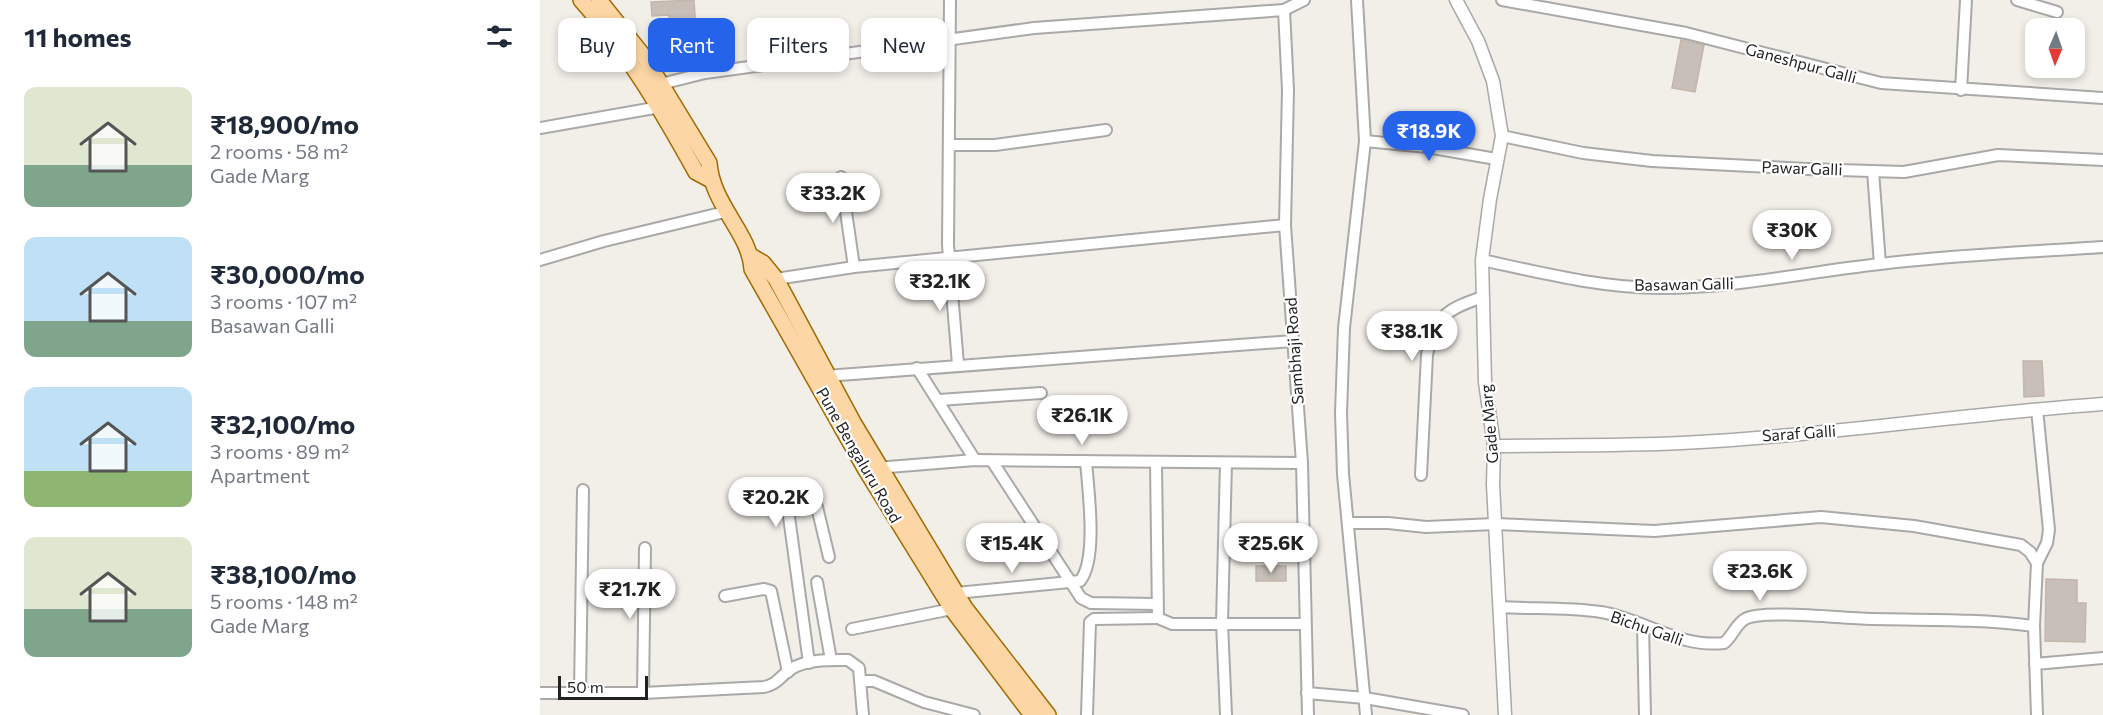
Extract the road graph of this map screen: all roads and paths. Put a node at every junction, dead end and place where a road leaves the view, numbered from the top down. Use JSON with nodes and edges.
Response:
{"nodes":[{"id":1,"x":581,"y":0,"type":"edge"},
{"id":2,"x":599,"y":0,"type":"edge"},
{"id":3,"x":950,"y":0,"type":"edge"},
{"id":4,"x":1304,"y":0,"type":"edge"},
{"id":5,"x":1357,"y":0,"type":"edge"},
{"id":6,"x":1456,"y":0,"type":"edge"},
{"id":7,"x":1966,"y":0,"type":"edge"},
{"id":8,"x":2017,"y":0,"type":"edge"},
{"id":9,"x":1509,"y":1,"type":"edge"},
{"id":10,"x":1284,"y":10,"type":"junction"},
{"id":11,"x":2057,"y":12,"type":"dead end"},
{"id":12,"x":950,"y":40,"type":"junction"},
{"id":13,"x":661,"y":84,"type":"junction"},
{"id":14,"x":1961,"y":90,"type":"junction"},
{"id":15,"x":2103,"y":98,"type":"edge"},
{"id":16,"x":660,"y":107,"type":"junction"},
{"id":17,"x":540,"y":128,"type":"edge"},
{"id":18,"x":1106,"y":130,"type":"dead end"},
{"id":19,"x":1502,"y":136,"type":"junction"},
{"id":20,"x":1365,"y":141,"type":"junction"},
{"id":21,"x":949,"y":145,"type":"junction"},
{"id":22,"x":1496,"y":159,"type":"junction"},
{"id":23,"x":2103,"y":160,"type":"edge"},
{"id":24,"x":1873,"y":171,"type":"junction"},
{"id":25,"x":841,"y":177,"type":"dead end"},
{"id":26,"x":711,"y":180,"type":"junction"},
{"id":27,"x":725,"y":212,"type":"junction"},
{"id":28,"x":1285,"y":225,"type":"junction"},
{"id":29,"x":2103,"y":247,"type":"edge"},
{"id":30,"x":751,"y":256,"type":"junction"},
{"id":31,"x":950,"y":258,"type":"junction"},
{"id":32,"x":540,"y":260,"type":"edge"},
{"id":33,"x":1482,"y":260,"type":"junction"},
{"id":34,"x":1880,"y":264,"type":"junction"},
{"id":35,"x":854,"y":267,"type":"junction"},
{"id":36,"x":776,"y":279,"type":"junction"},
{"id":37,"x":1484,"y":297,"type":"junction"},
{"id":38,"x":1293,"y":341,"type":"junction"},
{"id":39,"x":958,"y":364,"type":"junction"},
{"id":40,"x":917,"y":368,"type":"junction"},
{"id":41,"x":826,"y":376,"type":"junction"},
{"id":42,"x":1041,"y":393,"type":"dead end"},
{"id":43,"x":939,"y":400,"type":"junction"},
{"id":44,"x":2103,"y":404,"type":"edge"},
{"id":45,"x":2037,"y":409,"type":"junction"},
{"id":46,"x":1494,"y":446,"type":"junction"},
{"id":47,"x":975,"y":460,"type":"junction"},
{"id":48,"x":992,"y":461,"type":"junction"},
{"id":49,"x":1086,"y":461,"type":"junction"},
{"id":50,"x":1156,"y":462,"type":"junction"},
{"id":51,"x":1226,"y":463,"type":"junction"},
{"id":52,"x":1302,"y":463,"type":"junction"},
{"id":53,"x":872,"y":469,"type":"junction"},
{"id":54,"x":1421,"y":475,"type":"dead end"},
{"id":55,"x":583,"y":490,"type":"dead end"},
{"id":56,"x":1349,"y":523,"type":"junction"},
{"id":57,"x":1495,"y":524,"type":"junction"},
{"id":58,"x":645,"y":548,"type":"dead end"},
{"id":59,"x":829,"y":557,"type":"dead end"},
{"id":60,"x":2037,"y":563,"type":"junction"},
{"id":61,"x":818,"y":582,"type":"dead end"},
{"id":62,"x":1071,"y":582,"type":"junction"},
{"id":63,"x":956,"y":593,"type":"junction"},
{"id":64,"x":725,"y":596,"type":"dead end"},
{"id":65,"x":1158,"y":604,"type":"junction"},
{"id":66,"x":1500,"y":607,"type":"junction"},
{"id":67,"x":952,"y":609,"type":"junction"},
{"id":68,"x":1158,"y":618,"type":"junction"},
{"id":69,"x":1222,"y":623,"type":"junction"},
{"id":70,"x":1304,"y":624,"type":"junction"},
{"id":71,"x":1643,"y":626,"type":"junction"},
{"id":72,"x":2034,"y":626,"type":"junction"},
{"id":73,"x":852,"y":629,"type":"dead end"},
{"id":74,"x":2103,"y":658,"type":"edge"},
{"id":75,"x":831,"y":660,"type":"junction"},
{"id":76,"x":809,"y":663,"type":"junction"},
{"id":77,"x":2035,"y":664,"type":"junction"},
{"id":78,"x":788,"y":672,"type":"junction"},
{"id":79,"x":862,"y":681,"type":"junction"},
{"id":80,"x":540,"y":693,"type":"edge"},
{"id":81,"x":580,"y":693,"type":"junction"},
{"id":82,"x":643,"y":693,"type":"junction"},
{"id":83,"x":1307,"y":693,"type":"junction"},
{"id":84,"x":1365,"y":698,"type":"junction"},
{"id":85,"x":940,"y":710,"type":"edge"},
{"id":86,"x":863,"y":715,"type":"edge"},
{"id":87,"x":974,"y":715,"type":"edge"},
{"id":88,"x":1032,"y":715,"type":"edge"},
{"id":89,"x":1048,"y":715,"type":"edge"},
{"id":90,"x":1087,"y":715,"type":"edge"},
{"id":91,"x":1226,"y":715,"type":"edge"},
{"id":92,"x":1308,"y":715,"type":"edge"},
{"id":93,"x":1366,"y":715,"type":"edge"},
{"id":94,"x":1463,"y":715,"type":"edge"},
{"id":95,"x":1505,"y":715,"type":"edge"},
{"id":96,"x":1645,"y":715,"type":"edge"},
{"id":97,"x":2037,"y":715,"type":"edge"}],
"edges":[{"from":1,"to":16,"type":"main road","name":"Pune Bengaluru Road"},
{"from":2,"to":13,"type":"main road","name":"Pune Bengaluru Road"},
{"from":3,"to":12,"type":"street"},
{"from":4,"to":10,"type":"street"},
{"from":5,"to":20,"type":"street"},
{"from":6,"to":19,"type":"street","name":"Gade Marg"},
{"from":7,"to":14,"type":"street"},
{"from":8,"to":11,"type":"street"},
{"from":9,"to":14,"type":"street","name":"Ganeshpur Galli"},
{"from":10,"to":12,"type":"street"},
{"from":10,"to":28,"type":"street","name":"Sambhaji Road"},
{"from":12,"to":13,"type":"street"},
{"from":12,"to":21,"type":"street"},
{"from":13,"to":26,"type":"main road","name":"Pune Bengaluru Road"},
{"from":14,"to":15,"type":"street","name":"Ganeshpur Galli"},
{"from":16,"to":17,"type":"street"},
{"from":16,"to":26,"type":"main road","name":"Pune Bengaluru Road"},
{"from":18,"to":21,"type":"street"},
{"from":19,"to":22,"type":"street","name":"Gade Marg"},
{"from":19,"to":24,"type":"street","name":"Pawar Galli"},
{"from":20,"to":22,"type":"street"},
{"from":20,"to":56,"type":"street"},
{"from":21,"to":31,"type":"street"},
{"from":22,"to":33,"type":"street","name":"Gade Marg"},
{"from":23,"to":24,"type":"street","name":"Pawar Galli"},
{"from":24,"to":34,"type":"street"},
{"from":25,"to":35,"type":"street"},
{"from":26,"to":27,"type":"main road","name":"Pune Bengaluru Road"},
{"from":27,"to":30,"type":"main road","name":"Pune Bengaluru Road"},
{"from":27,"to":32,"type":"street"},
{"from":28,"to":31,"type":"street"},
{"from":28,"to":38,"type":"street","name":"Sambhaji Road"},
{"from":29,"to":34,"type":"street","name":"Basawan Galli"},
{"from":30,"to":36,"type":"main road"},
{"from":30,"to":53,"type":"main road","name":"Pune Bengaluru Road"},
{"from":31,"to":35,"type":"street"},
{"from":31,"to":39,"type":"street"},
{"from":33,"to":34,"type":"street","name":"Basawan Galli"},
{"from":33,"to":37,"type":"street","name":"Gade Marg"},
{"from":35,"to":36,"type":"street"},
{"from":36,"to":41,"type":"main road"},
{"from":37,"to":46,"type":"street","name":"Gade Marg"},
{"from":37,"to":54,"type":"street"},
{"from":38,"to":39,"type":"street"},
{"from":38,"to":52,"type":"street","name":"Sambhaji Road"},
{"from":39,"to":40,"type":"street"},
{"from":40,"to":41,"type":"street"},
{"from":40,"to":43,"type":"street"},
{"from":41,"to":53,"type":"main road"},
{"from":42,"to":43,"type":"street"},
{"from":43,"to":47,"type":"street"},
{"from":44,"to":45,"type":"street","name":"Saraf Galli"},
{"from":45,"to":46,"type":"street","name":"Saraf Galli"},
{"from":45,"to":60,"type":"street"},
{"from":46,"to":57,"type":"street","name":"Gade Marg"},
{"from":47,"to":48,"type":"street"},
{"from":47,"to":53,"type":"street"},
{"from":48,"to":49,"type":"street"},
{"from":48,"to":62,"type":"street"},
{"from":49,"to":50,"type":"street"},
{"from":49,"to":62,"type":"street"},
{"from":50,"to":51,"type":"street"},
{"from":50,"to":65,"type":"street"},
{"from":51,"to":52,"type":"street"},
{"from":51,"to":69,"type":"street"},
{"from":52,"to":70,"type":"street","name":"Sambhaji Road"},
{"from":53,"to":63,"type":"main road"},
{"from":53,"to":67,"type":"main road","name":"Pune Bengaluru Road"},
{"from":55,"to":81,"type":"street"},
{"from":56,"to":57,"type":"street"},
{"from":56,"to":84,"type":"street"},
{"from":57,"to":60,"type":"street"},
{"from":57,"to":66,"type":"street","name":"Gade Marg"},
{"from":58,"to":82,"type":"street"},
{"from":59,"to":76,"type":"street"},
{"from":60,"to":72,"type":"street"},
{"from":61,"to":75,"type":"street"},
{"from":62,"to":63,"type":"street"},
{"from":62,"to":65,"type":"street"},
{"from":63,"to":89,"type":"main road"},
{"from":64,"to":78,"type":"street"},
{"from":65,"to":68,"type":"street"},
{"from":66,"to":71,"type":"street","name":"Bichu Galli"},
{"from":66,"to":95,"type":"street","name":"Gade Marg"},
{"from":67,"to":73,"type":"street"},
{"from":67,"to":88,"type":"main road","name":"Pune Bengaluru Road"},
{"from":68,"to":69,"type":"street"},
{"from":68,"to":90,"type":"street"},
{"from":69,"to":70,"type":"street"},
{"from":69,"to":91,"type":"street"},
{"from":70,"to":83,"type":"street","name":"Sambhaji Road"},
{"from":71,"to":72,"type":"street","name":"Bichu Galli"},
{"from":71,"to":96,"type":"street"},
{"from":72,"to":77,"type":"street"},
{"from":74,"to":77,"type":"street"},
{"from":75,"to":76,"type":"street"},
{"from":75,"to":79,"type":"street"},
{"from":76,"to":78,"type":"street"},
{"from":77,"to":97,"type":"street"},
{"from":78,"to":82,"type":"street"},
{"from":79,"to":85,"type":"street"},
{"from":79,"to":86,"type":"street"},
{"from":80,"to":81,"type":"street"},
{"from":81,"to":82,"type":"street"},
{"from":83,"to":84,"type":"street"},
{"from":83,"to":92,"type":"street","name":"Sambhaji Road"},
{"from":84,"to":93,"type":"street"},
{"from":84,"to":94,"type":"street"},
{"from":85,"to":87,"type":"street"}]}
